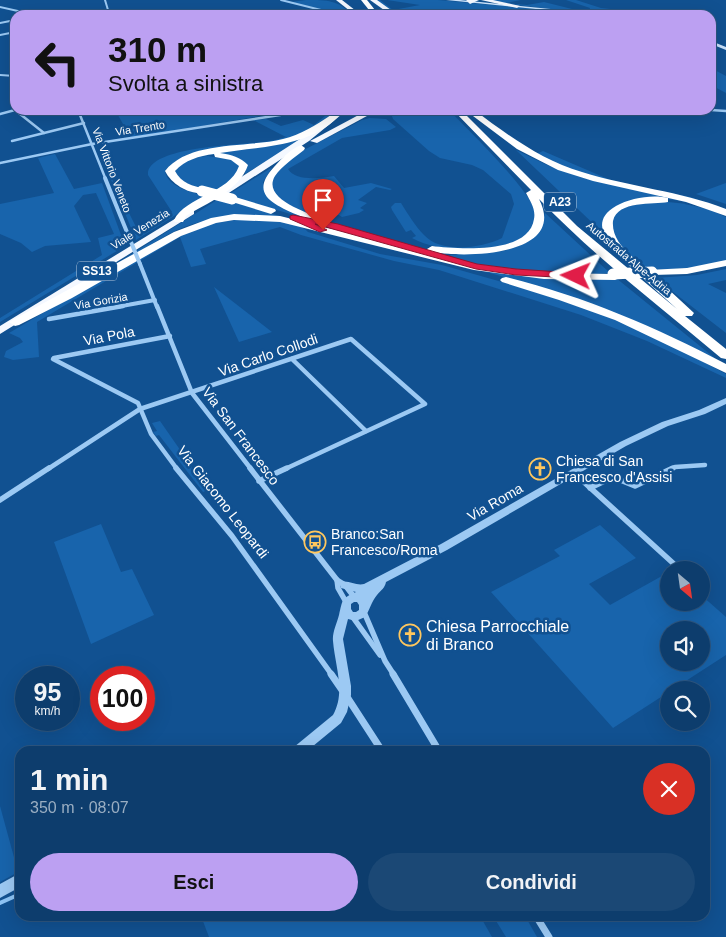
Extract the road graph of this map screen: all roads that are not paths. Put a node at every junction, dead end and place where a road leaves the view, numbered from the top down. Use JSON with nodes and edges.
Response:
{"nodes":[{"id":1,"x":105,"y":0,"type":"edge"},
{"id":2,"x":281,"y":0,"type":"edge"},
{"id":3,"x":339,"y":0,"type":"edge"},
{"id":4,"x":356,"y":0,"type":"edge"},
{"id":5,"x":364,"y":0,"type":"edge"},
{"id":6,"x":372,"y":0,"type":"edge"},
{"id":7,"x":448,"y":0,"type":"edge"},
{"id":8,"x":484,"y":0,"type":"edge"},
{"id":9,"x":472,"y":1,"type":"edge"},
{"id":10,"x":0,"y":6,"type":"edge"},
{"id":11,"x":517,"y":6,"type":"junction"},
{"id":12,"x":16,"y":10,"type":"edge"},
{"id":13,"x":108,"y":10,"type":"dead end"},
{"id":14,"x":321,"y":10,"type":"edge"},
{"id":15,"x":352,"y":10,"type":"edge"},
{"id":16,"x":364,"y":10,"type":"edge"},
{"id":17,"x":372,"y":10,"type":"edge"},
{"id":18,"x":387,"y":10,"type":"edge"},
{"id":19,"x":558,"y":10,"type":"edge"},
{"id":20,"x":21,"y":115,"type":"edge"},
{"id":21,"x":80,"y":115,"type":"edge"},
{"id":22,"x":278,"y":115,"type":"edge"},
{"id":23,"x":337,"y":115,"type":"edge"},
{"id":24,"x":364,"y":115,"type":"edge"},
{"id":25,"x":462,"y":115,"type":"edge"},
{"id":26,"x":474,"y":115,"type":"edge"},
{"id":27,"x":476,"y":115,"type":"edge"},
{"id":28,"x":334,"y":117,"type":"junction"},
{"id":29,"x":84,"y":123,"type":"junction"},
{"id":30,"x":44,"y":133,"type":"junction"},
{"id":31,"x":12,"y":141,"type":"dead end"},
{"id":32,"x":92,"y":144,"type":"junction"},
{"id":33,"x":301,"y":148,"type":"junction"},
{"id":34,"x":185,"y":159,"type":"junction"},
{"id":35,"x":0,"y":164,"type":"edge"},
{"id":36,"x":514,"y":170,"type":"junction"},
{"id":37,"x":243,"y":180,"type":"junction"},
{"id":38,"x":726,"y":214,"type":"edge"},
{"id":39,"x":179,"y":220,"type":"junction"},
{"id":40,"x":322,"y":226,"type":"junction"},
{"id":41,"x":389,"y":244,"type":"junction"},
{"id":42,"x":140,"y":264,"type":"joint"},
{"id":43,"x":726,"y":264,"type":"edge"},
{"id":44,"x":155,"y":300,"type":"junction"},
{"id":45,"x":688,"y":313,"type":"junction"},
{"id":46,"x":49,"y":319,"type":"dead end"},
{"id":47,"x":15,"y":322,"type":"junction"},
{"id":48,"x":0,"y":331,"type":"edge"},
{"id":49,"x":170,"y":336,"type":"junction"},
{"id":50,"x":726,"y":343,"type":"edge"},
{"id":51,"x":726,"y":355,"type":"edge"},
{"id":52,"x":53,"y":358,"type":"joint"},
{"id":53,"x":292,"y":359,"type":"junction"},
{"id":54,"x":726,"y":369,"type":"edge"},
{"id":55,"x":192,"y":392,"type":"junction"},
{"id":56,"x":726,"y":401,"type":"edge"},
{"id":57,"x":140,"y":410,"type":"junction"},
{"id":58,"x":366,"y":431,"type":"junction"},
{"id":59,"x":705,"y":465,"type":"dead end"},
{"id":60,"x":574,"y":473,"type":"junction"},
{"id":61,"x":259,"y":481,"type":"junction"},
{"id":62,"x":590,"y":488,"type":"junction"},
{"id":63,"x":0,"y":500,"type":"edge"},
{"id":64,"x":671,"y":561,"type":"edge"},
{"id":65,"x":388,"y":578,"type":"junction"},
{"id":66,"x":341,"y":583,"type":"junction"},
{"id":67,"x":366,"y":588,"type":"junction"},
{"id":68,"x":355,"y":606,"type":"junction"},
{"id":69,"x":385,"y":662,"type":"junction"},
{"id":70,"x":345,"y":695,"type":"junction"},
{"id":71,"x":304,"y":746,"type":"edge"},
{"id":72,"x":379,"y":746,"type":"edge"},
{"id":73,"x":436,"y":746,"type":"edge"},
{"id":74,"x":15,"y":883,"type":"edge"},
{"id":75,"x":0,"y":891,"type":"edge"},
{"id":76,"x":539,"y":921,"type":"edge"},
{"id":77,"x":548,"y":937,"type":"edge"}],
"edges":[{"from":1,"to":13,"type":"street"},
{"from":2,"to":14,"type":"street"},
{"from":3,"to":15,"type":"highway"},
{"from":4,"to":16,"type":"highway"},
{"from":5,"to":17,"type":"highway"},
{"from":6,"to":18,"type":"highway"},
{"from":7,"to":9,"type":"main road"},
{"from":8,"to":11,"type":"highway"},
{"from":9,"to":11,"type":"main road"},
{"from":10,"to":12,"type":"street"},
{"from":11,"to":19,"type":"main road"},
{"from":20,"to":30,"type":"street"},
{"from":21,"to":29,"type":"street","name":"Via Vittorio Veneto"},
{"from":22,"to":32,"type":"street","name":"Via Trento"},
{"from":23,"to":28,"type":"highway","name":"Viale Venezia","number":"SS13"},
{"from":24,"to":33,"type":"highway","name":"Viale Venezia","number":"SS13"},
{"from":25,"to":36,"type":"highway","name":"Autostrada Alpe-Adria","number":"A23"},
{"from":26,"to":45,"type":"highway","name":"Autostrada Alpe-Adria","number":"A23"},
{"from":27,"to":38,"type":"highway"},
{"from":28,"to":34,"type":"highway"},
{"from":28,"to":37,"type":"highway","name":"Viale Venezia","number":"SS13"},
{"from":29,"to":30,"type":"street"},
{"from":29,"to":32,"type":"street","name":"Via Vittorio Veneto"},
{"from":30,"to":31,"type":"street"},
{"from":32,"to":35,"type":"street","name":"Via Trento"},
{"from":32,"to":42,"type":"street","name":"Via Vittorio Veneto","bridge":true},
{"from":33,"to":37,"type":"highway","name":"Viale Venezia","number":"SS13"},
{"from":33,"to":40,"type":"highway"},
{"from":34,"to":39,"type":"highway"},
{"from":34,"to":40,"type":"highway","bridge":true},
{"from":36,"to":41,"type":"highway"},
{"from":36,"to":51,"type":"highway","name":"Autostrada Alpe-Adria","number":"A23"},
{"from":37,"to":39,"type":"highway","name":"Viale Venezia","number":"SS13"},
{"from":38,"to":45,"type":"highway"},
{"from":39,"to":47,"type":"highway","name":"Viale Venezia","number":"SS13"},
{"from":40,"to":41,"type":"highway"},
{"from":40,"to":47,"type":"highway"},
{"from":41,"to":43,"type":"highway","bridge":true},
{"from":41,"to":54,"type":"highway"},
{"from":42,"to":44,"type":"street","name":"Via San Francesco"},
{"from":44,"to":46,"type":"street","name":"Via Gorizia"},
{"from":44,"to":49,"type":"street","name":"Via San Francesco"},
{"from":45,"to":50,"type":"highway","name":"Autostrada Alpe-Adria","number":"A23"},
{"from":47,"to":48,"type":"highway","name":"Viale Venezia","number":"SS13"},
{"from":49,"to":52,"type":"street","name":"Via Pola"},
{"from":49,"to":55,"type":"street","name":"Via San Francesco"},
{"from":52,"to":57,"type":"street","name":"Via Giacomo Leopardi"},
{"from":53,"to":55,"type":"street","name":"Via Carlo Collodi"},
{"from":53,"to":58,"type":"street"},
{"from":53,"to":58,"type":"street","name":"Via Carlo Collodi"},
{"from":55,"to":57,"type":"street","name":"Via Carlo Collodi"},
{"from":55,"to":61,"type":"street","name":"Via San Francesco"},
{"from":56,"to":60,"type":"street","name":"Via Roma"},
{"from":57,"to":63,"type":"street","name":"Via Carlo Collodi"},
{"from":57,"to":70,"type":"street","name":"Via Giacomo Leopardi"},
{"from":58,"to":61,"type":"street"},
{"from":59,"to":62,"type":"street"},
{"from":60,"to":62,"type":"street"},
{"from":60,"to":65,"type":"street","name":"Via Roma"},
{"from":61,"to":66,"type":"street","name":"Via San Francesco"},
{"from":62,"to":64,"type":"street"},
{"from":65,"to":67,"type":"street","name":"Via Roma"},
{"from":65,"to":68,"type":"street","name":"Via Roma"},
{"from":66,"to":67,"type":"street"},
{"from":66,"to":68,"type":"street","name":"Via San Francesco"},
{"from":66,"to":68,"type":"street","name":"Via San Francesco"},
{"from":67,"to":68,"type":"street","name":"Via Roma"},
{"from":68,"to":69,"type":"street","name":"Via San Francesco"},
{"from":68,"to":69,"type":"street","name":"Via San Francesco"},
{"from":68,"to":70,"type":"street","name":"Via Giacomo Leopardi"},
{"from":69,"to":73,"type":"street","name":"Via San Francesco"},
{"from":70,"to":71,"type":"street"},
{"from":70,"to":72,"type":"street","name":"Via Giacomo Leopardi"},
{"from":74,"to":75,"type":"street"},
{"from":76,"to":77,"type":"street"}]}
